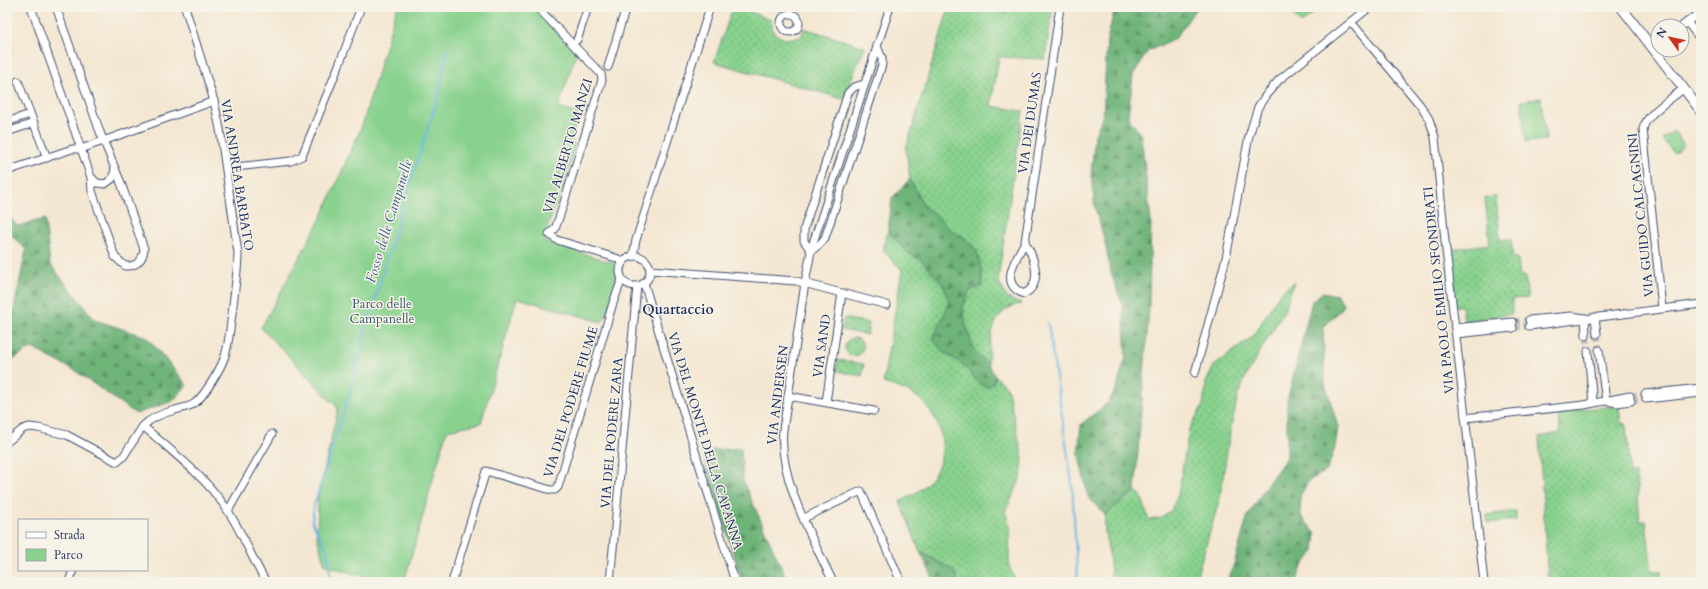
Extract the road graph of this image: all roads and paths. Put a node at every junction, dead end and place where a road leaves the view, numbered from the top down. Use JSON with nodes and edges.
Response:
{"nodes":[{"id":1,"x":31,"y":7,"type":"edge"},
{"id":2,"x":56,"y":7,"type":"edge"},
{"id":3,"x":185,"y":7,"type":"edge"},
{"id":4,"x":361,"y":7,"type":"edge"},
{"id":5,"x":537,"y":7,"type":"edge"},
{"id":6,"x":588,"y":7,"type":"edge"},
{"id":7,"x":626,"y":7,"type":"edge"},
{"id":8,"x":710,"y":7,"type":"edge"},
{"id":9,"x":890,"y":7,"type":"edge"},
{"id":10,"x":1060,"y":7,"type":"edge"},
{"id":11,"x":1370,"y":7,"type":"edge"},
{"id":12,"x":1621,"y":7,"type":"edge"},
{"id":13,"x":1701,"y":12,"type":"edge"},
{"id":14,"x":1690,"y":20,"type":"edge"},
{"id":15,"x":1351,"y":22,"type":"junction"},
{"id":16,"x":1690,"y":30,"type":"edge"},
{"id":17,"x":577,"y":40,"type":"dead end"},
{"id":18,"x":1650,"y":40,"type":"edge"},
{"id":19,"x":1701,"y":40,"type":"edge"},
{"id":20,"x":877,"y":46,"type":"junction"},
{"id":21,"x":1663,"y":58,"type":"edge"},
{"id":22,"x":608,"y":67,"type":"dead end"},
{"id":23,"x":18,"y":81,"type":"dead end"},
{"id":24,"x":864,"y":84,"type":"junction"},
{"id":25,"x":1683,"y":89,"type":"junction"},
{"id":26,"x":214,"y":101,"type":"junction"},
{"id":27,"x":1701,"y":111,"type":"edge"},
{"id":28,"x":30,"y":114,"type":"junction"},
{"id":29,"x":7,"y":122,"type":"edge"},
{"id":30,"x":34,"y":123,"type":"junction"},
{"id":31,"x":7,"y":132,"type":"edge"},
{"id":32,"x":103,"y":140,"type":"junction"},
{"id":33,"x":81,"y":149,"type":"junction"},
{"id":34,"x":46,"y":158,"type":"junction"},
{"id":35,"x":226,"y":168,"type":"junction"},
{"id":36,"x":115,"y":170,"type":"junction"},
{"id":37,"x":7,"y":171,"type":"edge"},
{"id":38,"x":90,"y":177,"type":"junction"},
{"id":39,"x":1025,"y":242,"type":"junction"},
{"id":40,"x":811,"y":251,"type":"junction"},
{"id":41,"x":633,"y":256,"type":"junction"},
{"id":42,"x":623,"y":262,"type":"junction"},
{"id":43,"x":650,"y":270,"type":"junction"},
{"id":44,"x":622,"y":279,"type":"junction"},
{"id":45,"x":644,"y":283,"type":"junction"},
{"id":46,"x":805,"y":283,"type":"junction"},
{"id":47,"x":637,"y":286,"type":"junction"},
{"id":48,"x":842,"y":293,"type":"junction"},
{"id":49,"x":1701,"y":304,"type":"edge"},
{"id":50,"x":887,"y":305,"type":"dead end"},
{"id":51,"x":1662,"y":308,"type":"junction"},
{"id":52,"x":1595,"y":317,"type":"junction"},
{"id":53,"x":1585,"y":318,"type":"junction"},
{"id":54,"x":1529,"y":323,"type":"tunnel mouth"},
{"id":55,"x":1513,"y":325,"type":"tunnel mouth"},
{"id":56,"x":1456,"y":331,"type":"junction"},
{"id":57,"x":1597,"y":334,"type":"tunnel mouth"},
{"id":58,"x":1586,"y":336,"type":"tunnel mouth"},
{"id":59,"x":1599,"y":350,"type":"tunnel mouth"},
{"id":60,"x":1588,"y":351,"type":"tunnel mouth"},
{"id":61,"x":1195,"y":373,"type":"dead end"},
{"id":62,"x":1701,"y":388,"type":"edge"},
{"id":63,"x":1701,"y":393,"type":"edge"},
{"id":64,"x":788,"y":396,"type":"junction"},
{"id":65,"x":1631,"y":399,"type":"tunnel mouth"},
{"id":66,"x":1606,"y":401,"type":"junction"},
{"id":67,"x":826,"y":402,"type":"junction"},
{"id":68,"x":1593,"y":403,"type":"junction"},
{"id":69,"x":874,"y":410,"type":"dead end"},
{"id":70,"x":1465,"y":418,"type":"junction"},
{"id":71,"x":143,"y":426,"type":"junction"},
{"id":72,"x":272,"y":434,"type":"dead end"},
{"id":73,"x":7,"y":442,"type":"edge"},
{"id":74,"x":228,"y":511,"type":"junction"},
{"id":75,"x":804,"y":518,"type":"junction"},
{"id":76,"x":73,"y":571,"type":"edge"},
{"id":77,"x":69,"y":582,"type":"edge"},
{"id":78,"x":266,"y":582,"type":"edge"},
{"id":79,"x":452,"y":582,"type":"edge"},
{"id":80,"x":610,"y":582,"type":"edge"},
{"id":81,"x":736,"y":582,"type":"edge"},
{"id":82,"x":833,"y":582,"type":"edge"},
{"id":83,"x":901,"y":582,"type":"edge"},
{"id":84,"x":1484,"y":582,"type":"edge"}],
"edges":[{"from":1,"to":33,"type":"street"},
{"from":2,"to":32,"type":"street"},
{"from":3,"to":26,"type":"street","name":"VIA ANDREA BARBATO"},
{"from":4,"to":35,"type":"street"},
{"from":5,"to":42,"type":"street","name":"VIA ALBERTO MANZI"},
{"from":6,"to":17,"type":"street"},
{"from":7,"to":22,"type":"street"},
{"from":8,"to":41,"type":"street"},
{"from":9,"to":20,"type":"street","name":"VIA ANDERSEN"},
{"from":10,"to":39,"type":"street","name":"VIA DEI DUMAS"},
{"from":11,"to":15,"type":"street"},
{"from":12,"to":18,"type":"main road"},
{"from":13,"to":14,"type":"street"},
{"from":15,"to":56,"type":"street","name":"VIA PAOLO EMILIO SFONDRATI"},
{"from":15,"to":61,"type":"street"},
{"from":16,"to":19,"type":"street"},
{"from":20,"to":24,"type":"street","name":"VIA ANDERSEN"},
{"from":20,"to":40,"type":"street"},
{"from":21,"to":25,"type":"main road"},
{"from":23,"to":28,"type":"street"},
{"from":24,"to":40,"type":"street","name":"VIA ANDERSEN"},
{"from":24,"to":40,"type":"street"},
{"from":25,"to":27,"type":"main road"},
{"from":25,"to":51,"type":"street","name":"VIA GUIDO CALCAGNINI"},
{"from":26,"to":32,"type":"street"},
{"from":26,"to":35,"type":"street","name":"VIA ANDREA BARBATO"},
{"from":28,"to":29,"type":"street"},
{"from":28,"to":30,"type":"street"},
{"from":30,"to":31,"type":"street"},
{"from":30,"to":34,"type":"street"},
{"from":32,"to":33,"type":"street"},
{"from":32,"to":36,"type":"street"},
{"from":33,"to":34,"type":"street"},
{"from":33,"to":38,"type":"street"},
{"from":34,"to":37,"type":"street"},
{"from":35,"to":71,"type":"street","name":"VIA ANDREA BARBATO"},
{"from":36,"to":38,"type":"street"},
{"from":36,"to":38,"type":"street"},
{"from":39,"to":39,"type":"street","name":"VIA DEI DUMAS"},
{"from":40,"to":46,"type":"street","name":"VIA ANDERSEN"},
{"from":41,"to":42,"type":"street"},
{"from":41,"to":43,"type":"street"},
{"from":42,"to":44,"type":"street"},
{"from":43,"to":45,"type":"street"},
{"from":43,"to":46,"type":"street"},
{"from":44,"to":47,"type":"street"},
{"from":44,"to":79,"type":"street","name":"VIA DEL PODERE FIUME"},
{"from":45,"to":47,"type":"street"},
{"from":45,"to":81,"type":"street","name":"VIA DEL MONTE DELLA CAPANNA"},
{"from":46,"to":48,"type":"street"},
{"from":46,"to":64,"type":"street","name":"VIA ANDERSEN"},
{"from":47,"to":80,"type":"street","name":"VIA DEL PODERE ZARA"},
{"from":48,"to":50,"type":"street"},
{"from":48,"to":67,"type":"street","name":"VIA SAND"},
{"from":49,"to":51,"type":"street"},
{"from":51,"to":52,"type":"street"},
{"from":52,"to":53,"type":"street"},
{"from":52,"to":57,"type":"street"},
{"from":53,"to":54,"type":"street"},
{"from":53,"to":58,"type":"street"},
{"from":55,"to":56,"type":"street"},
{"from":56,"to":70,"type":"street","name":"VIA PAOLO EMILIO SFONDRATI"},
{"from":59,"to":66,"type":"street"},
{"from":60,"to":68,"type":"street"},
{"from":62,"to":63,"type":"street"},
{"from":64,"to":67,"type":"street"},
{"from":64,"to":75,"type":"street","name":"VIA ANDERSEN"},
{"from":65,"to":66,"type":"street"},
{"from":66,"to":68,"type":"street"},
{"from":67,"to":69,"type":"street"},
{"from":68,"to":70,"type":"street"},
{"from":70,"to":84,"type":"street","name":"VIA PAOLO EMILIO SFONDRATI"},
{"from":71,"to":73,"type":"street"},
{"from":71,"to":74,"type":"street"},
{"from":72,"to":74,"type":"street"},
{"from":74,"to":78,"type":"street"},
{"from":75,"to":82,"type":"street","name":"VIA ANDERSEN"},
{"from":75,"to":83,"type":"street"},
{"from":76,"to":77,"type":"street"}]}
